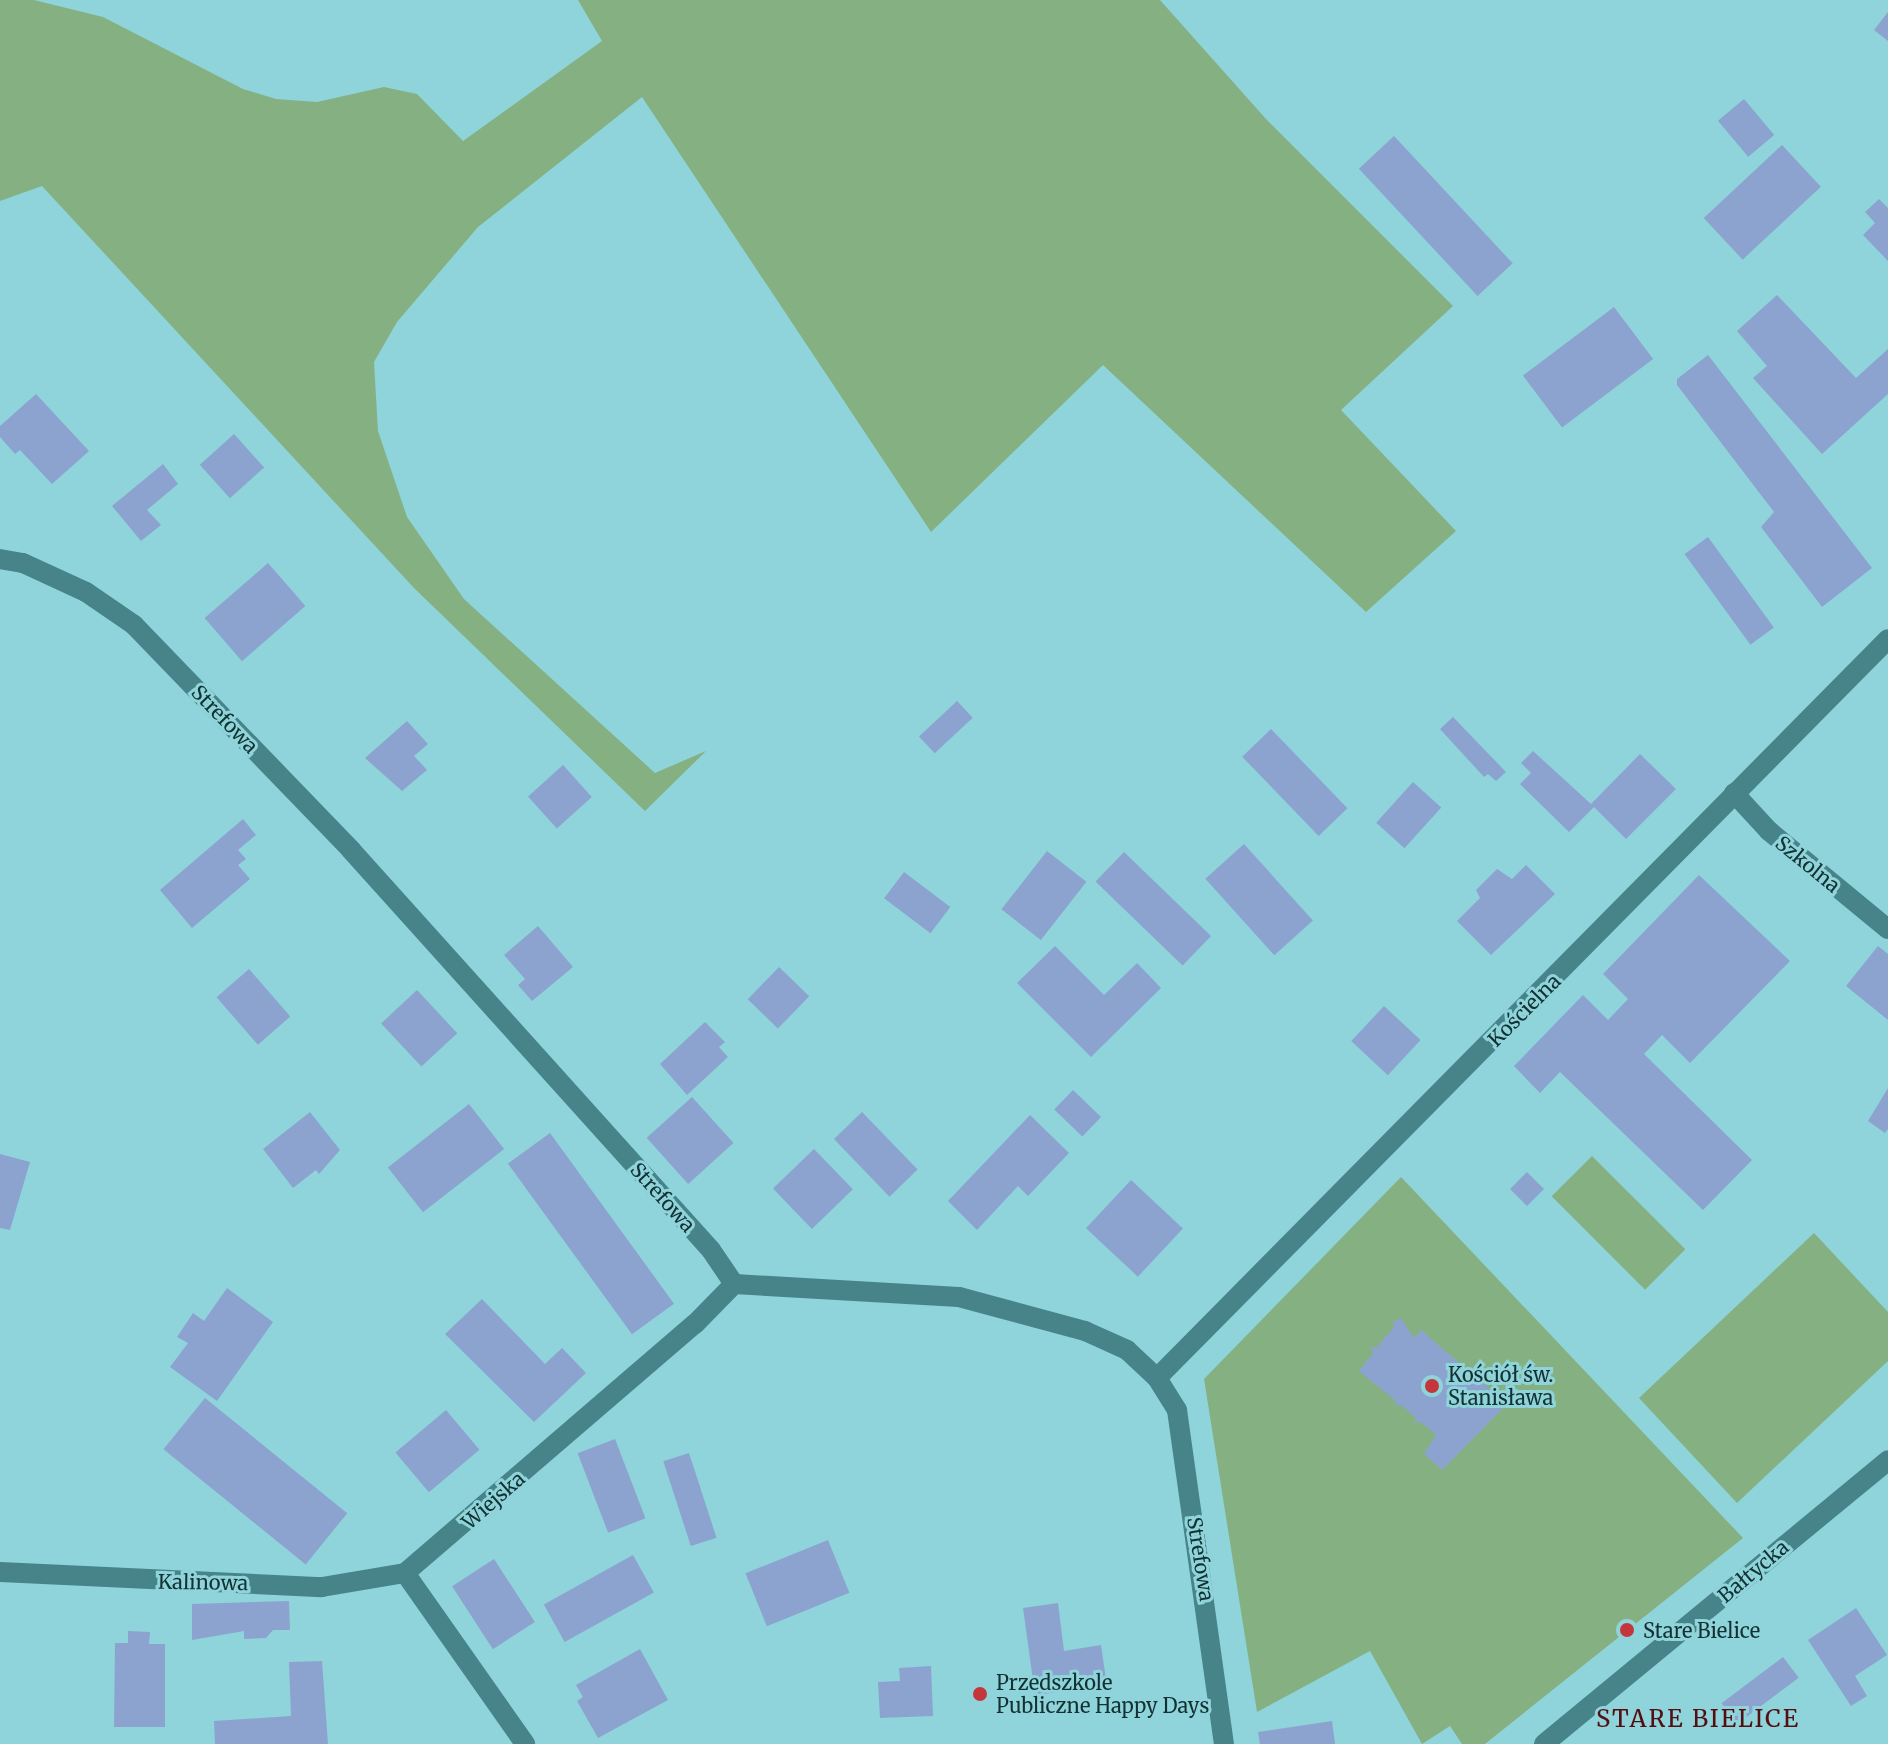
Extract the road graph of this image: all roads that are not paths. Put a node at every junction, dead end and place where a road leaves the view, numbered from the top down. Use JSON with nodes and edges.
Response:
{"nodes":[{"id":1,"x":0,"y":559,"type":"edge"},
{"id":2,"x":1888,"y":639,"type":"edge"},
{"id":3,"x":1734,"y":793,"type":"junction"},
{"id":4,"x":1888,"y":929,"type":"edge"},
{"id":5,"x":734,"y":1284,"type":"junction"},
{"id":6,"x":1157,"y":1378,"type":"junction"},
{"id":7,"x":1888,"y":1460,"type":"edge"},
{"id":8,"x":0,"y":1572,"type":"edge"},
{"id":9,"x":405,"y":1573,"type":"junction"},
{"id":10,"x":525,"y":1744,"type":"edge"},
{"id":11,"x":1224,"y":1744,"type":"edge"},
{"id":12,"x":1544,"y":1744,"type":"edge"}],
"edges":[{"from":1,"to":5,"type":"street","name":"Strefowa"},
{"from":2,"to":3,"type":"street","name":"Kościelna"},
{"from":3,"to":4,"type":"street","name":"Szkolna"},
{"from":3,"to":6,"type":"street","name":"Kościelna"},
{"from":5,"to":6,"type":"street","name":"Strefowa"},
{"from":5,"to":9,"type":"street","name":"Wiejska"},
{"from":6,"to":11,"type":"street","name":"Strefowa"},
{"from":7,"to":12,"type":"street","name":"Bałtycka"},
{"from":8,"to":9,"type":"street","name":"Kalinowa"},
{"from":9,"to":10,"type":"street"}]}
